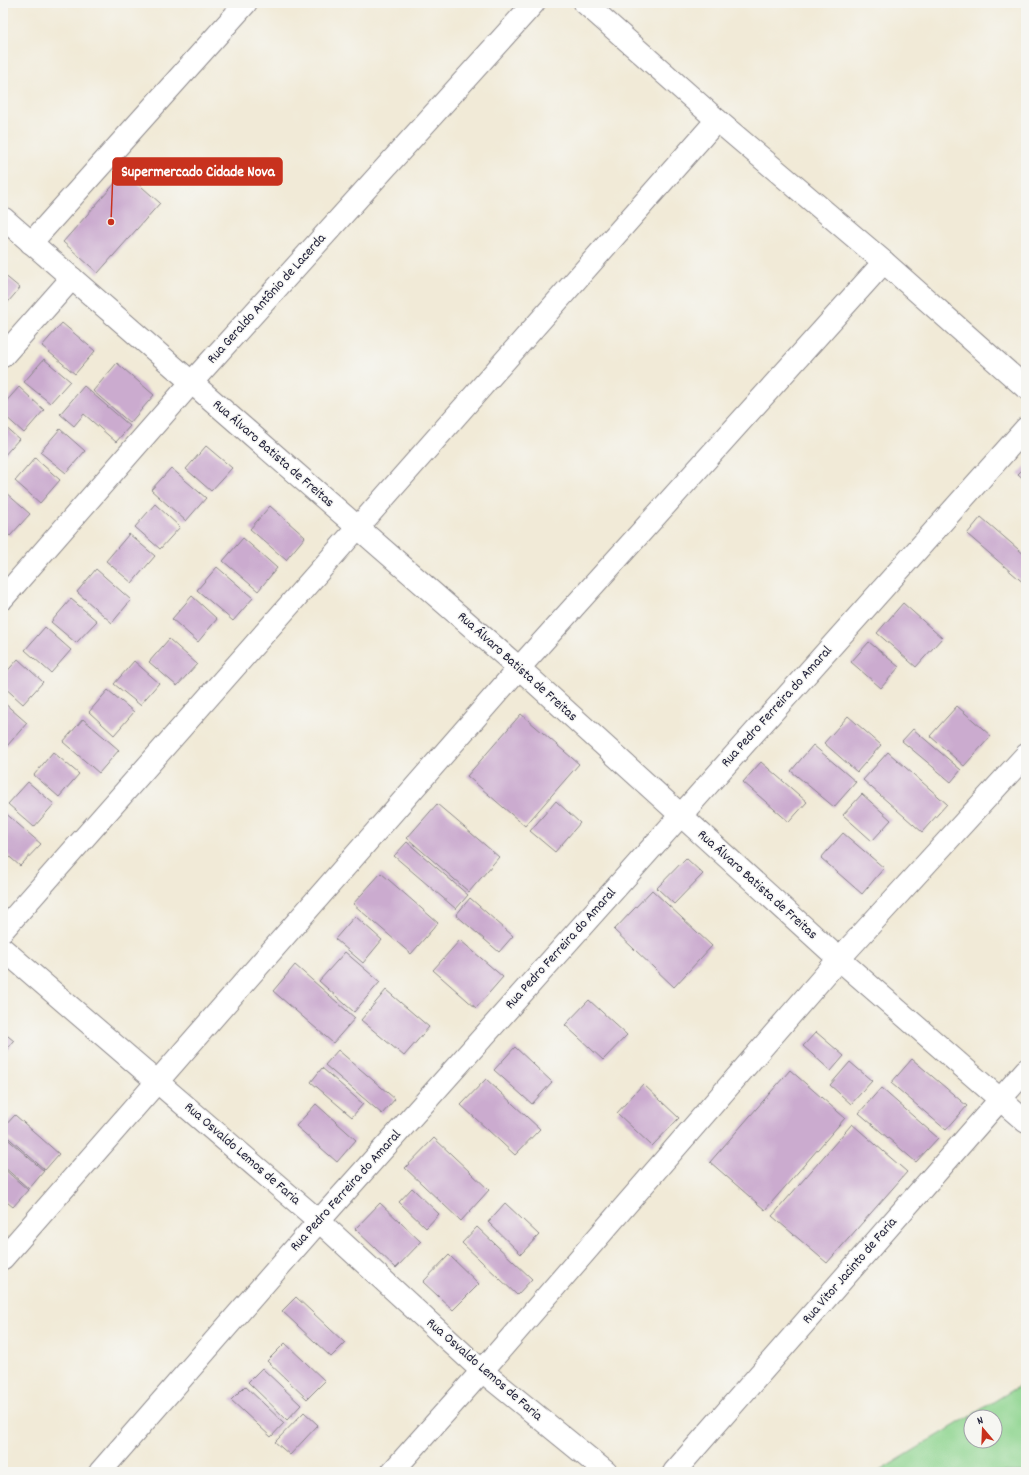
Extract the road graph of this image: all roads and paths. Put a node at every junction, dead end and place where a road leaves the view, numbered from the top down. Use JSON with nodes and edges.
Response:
{"nodes":[{"id":1,"x":246,"y":3,"type":"edge"},
{"id":2,"x":534,"y":3,"type":"edge"},
{"id":3,"x":585,"y":3,"type":"edge"},
{"id":4,"x":717,"y":120,"type":"junction"},
{"id":5,"x":3,"y":218,"type":"edge"},
{"id":6,"x":31,"y":243,"type":"junction"},
{"id":7,"x":884,"y":262,"type":"junction"},
{"id":8,"x":72,"y":278,"type":"junction"},
{"id":9,"x":3,"y":356,"type":"edge"},
{"id":10,"x":191,"y":383,"type":"junction"},
{"id":11,"x":1026,"y":388,"type":"edge"},
{"id":12,"x":1026,"y":428,"type":"edge"},
{"id":13,"x":358,"y":527,"type":"junction"},
{"id":14,"x":3,"y":598,"type":"edge"},
{"id":15,"x":519,"y":668,"type":"junction"},
{"id":16,"x":1026,"y":755,"type":"edge"},
{"id":17,"x":680,"y":815,"type":"junction"},
{"id":18,"x":3,"y":930,"type":"edge"},
{"id":19,"x":3,"y":950,"type":"edge"},
{"id":20,"x":839,"y":959,"type":"junction"},
{"id":21,"x":1026,"y":1070,"type":"edge"},
{"id":22,"x":158,"y":1082,"type":"junction"},
{"id":23,"x":1000,"y":1098,"type":"junction"},
{"id":24,"x":1026,"y":1122,"type":"edge"},
{"id":25,"x":319,"y":1221,"type":"junction"},
{"id":26,"x":3,"y":1258,"type":"edge"},
{"id":27,"x":482,"y":1371,"type":"junction"},
{"id":28,"x":100,"y":1472,"type":"edge"},
{"id":29,"x":392,"y":1472,"type":"edge"},
{"id":30,"x":606,"y":1472,"type":"edge"},
{"id":31,"x":674,"y":1472,"type":"edge"}],
"edges":[{"from":1,"to":6,"type":"street"},
{"from":2,"to":10,"type":"street","name":"Rua Geraldo Antônio de Lacerda"},
{"from":3,"to":4,"type":"street"},
{"from":4,"to":7,"type":"street"},
{"from":4,"to":13,"type":"street"},
{"from":5,"to":6,"type":"street","name":"Rua Álvaro Batista de Freitas"},
{"from":6,"to":8,"type":"street","name":"Rua Álvaro Batista de Freitas"},
{"from":7,"to":11,"type":"street"},
{"from":7,"to":15,"type":"street"},
{"from":8,"to":9,"type":"street"},
{"from":8,"to":10,"type":"street","name":"Rua Álvaro Batista de Freitas"},
{"from":10,"to":13,"type":"street","name":"Rua Álvaro Batista de Freitas"},
{"from":10,"to":14,"type":"street","name":"Rua Geraldo Antônio de Lacerda"},
{"from":12,"to":17,"type":"street","name":"Rua Pedro Ferreira do Amaral"},
{"from":13,"to":15,"type":"street","name":"Rua Álvaro Batista de Freitas"},
{"from":13,"to":18,"type":"street"},
{"from":15,"to":17,"type":"street","name":"Rua Álvaro Batista de Freitas"},
{"from":15,"to":22,"type":"street"},
{"from":16,"to":20,"type":"street"},
{"from":17,"to":20,"type":"street","name":"Rua Álvaro Batista de Freitas"},
{"from":17,"to":25,"type":"street","name":"Rua Pedro Ferreira do Amaral"},
{"from":19,"to":22,"type":"street","name":"Rua Osvaldo Lemos de Faria"},
{"from":20,"to":23,"type":"street","name":"Rua Álvaro Batista de Freitas"},
{"from":20,"to":27,"type":"street"},
{"from":21,"to":23,"type":"street","name":"Rua Vitor Jacinto de Faria"},
{"from":22,"to":25,"type":"street","name":"Rua Osvaldo Lemos de Faria"},
{"from":22,"to":26,"type":"street"},
{"from":23,"to":24,"type":"street","name":"Rua Álvaro Batista de Freitas"},
{"from":23,"to":31,"type":"street","name":"Rua Vitor Jacinto de Faria"},
{"from":25,"to":27,"type":"street","name":"Rua Osvaldo Lemos de Faria"},
{"from":25,"to":28,"type":"street","name":"Rua Pedro Ferreira do Amaral"},
{"from":27,"to":29,"type":"street"},
{"from":27,"to":30,"type":"street","name":"Rua Osvaldo Lemos de Faria"}]}
